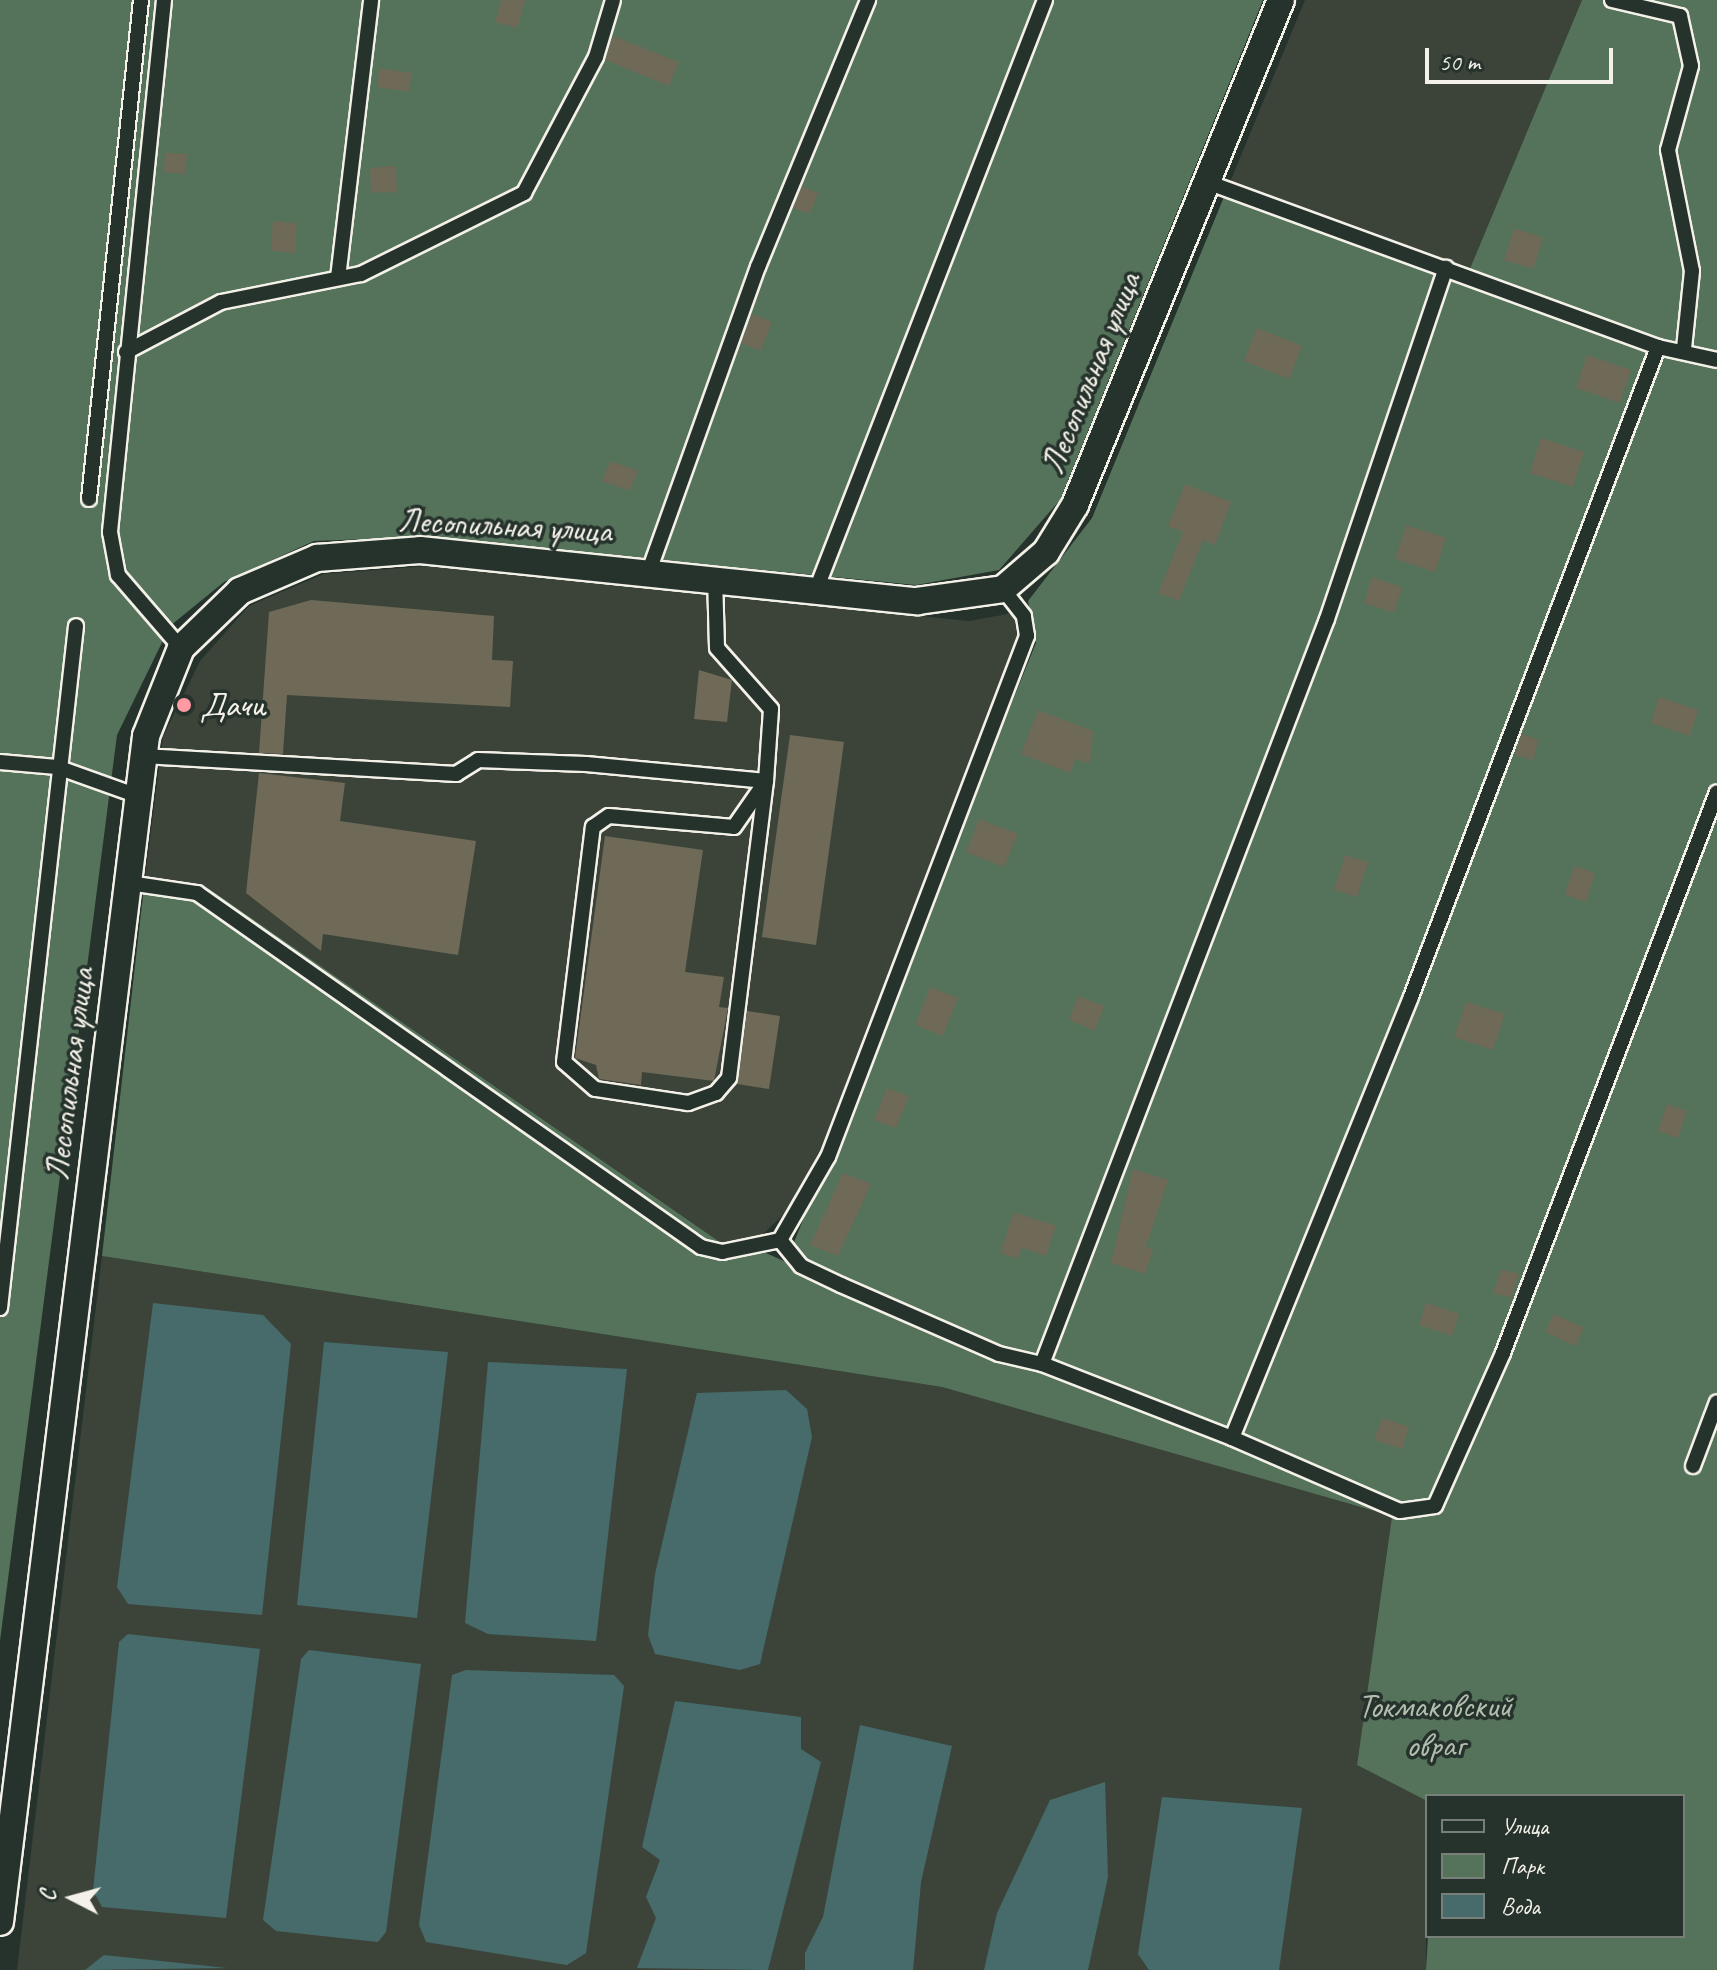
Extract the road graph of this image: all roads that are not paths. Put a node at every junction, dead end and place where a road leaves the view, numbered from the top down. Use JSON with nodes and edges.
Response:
{"nodes":[{"id":1,"x":141,"y":0,"type":"edge"},
{"id":2,"x":164,"y":0,"type":"edge"},
{"id":3,"x":371,"y":0,"type":"edge"},
{"id":4,"x":613,"y":0,"type":"edge"},
{"id":5,"x":868,"y":0,"type":"edge"},
{"id":6,"x":1045,"y":0,"type":"edge"},
{"id":7,"x":1281,"y":0,"type":"edge"},
{"id":8,"x":1612,"y":0,"type":"edge"},
{"id":9,"x":1207,"y":182,"type":"junction"},
{"id":10,"x":1446,"y":268,"type":"junction"},
{"id":11,"x":338,"y":278,"type":"junction"},
{"id":12,"x":1658,"y":347,"type":"junction"},
{"id":13,"x":1684,"y":348,"type":"junction"},
{"id":14,"x":126,"y":352,"type":"junction"},
{"id":15,"x":1717,"y":360,"type":"edge"},
{"id":16,"x":89,"y":499,"type":"dead end"},
{"id":17,"x":649,"y":571,"type":"junction"},
{"id":18,"x":715,"y":578,"type":"junction"},
{"id":19,"x":1003,"y":589,"type":"junction"},
{"id":20,"x":816,"y":590,"type":"junction"},
{"id":21,"x":76,"y":626,"type":"dead end"},
{"id":22,"x":181,"y":648,"type":"junction"},
{"id":23,"x":143,"y":756,"type":"junction"},
{"id":24,"x":0,"y":762,"type":"edge"},
{"id":25,"x":57,"y":767,"type":"junction"},
{"id":26,"x":766,"y":781,"type":"junction"},
{"id":27,"x":1717,"y":792,"type":"edge"},
{"id":28,"x":138,"y":796,"type":"junction"},
{"id":29,"x":129,"y":883,"type":"junction"},
{"id":30,"x":780,"y":1240,"type":"junction"},
{"id":31,"x":0,"y":1308,"type":"edge"},
{"id":32,"x":1042,"y":1364,"type":"junction"},
{"id":33,"x":1717,"y":1402,"type":"edge"},
{"id":34,"x":1232,"y":1438,"type":"junction"},
{"id":35,"x":1693,"y":1466,"type":"dead end"},
{"id":36,"x":0,"y":1922,"type":"edge"}],
"edges":[{"from":1,"to":16,"type":"lane"},
{"from":2,"to":14,"type":"lane"},
{"from":3,"to":11,"type":"lane"},
{"from":4,"to":11,"type":"lane"},
{"from":5,"to":17,"type":"lane"},
{"from":6,"to":20,"type":"lane"},
{"from":7,"to":9,"type":"street","name":"Лесопильная улица"},
{"from":8,"to":13,"type":"lane"},
{"from":9,"to":10,"type":"lane"},
{"from":9,"to":19,"type":"street","name":"Лесопильная улица"},
{"from":10,"to":12,"type":"lane"},
{"from":10,"to":32,"type":"lane"},
{"from":11,"to":14,"type":"lane"},
{"from":12,"to":13,"type":"lane"},
{"from":12,"to":34,"type":"lane"},
{"from":13,"to":15,"type":"lane"},
{"from":14,"to":22,"type":"lane"},
{"from":17,"to":18,"type":"street","name":"Лесопильная улица"},
{"from":17,"to":22,"type":"street","name":"Лесопильная улица"},
{"from":18,"to":20,"type":"street","name":"Лесопильная улица"},
{"from":18,"to":26,"type":"lane"},
{"from":19,"to":20,"type":"street","name":"Лесопильная улица"},
{"from":19,"to":30,"type":"lane"},
{"from":21,"to":25,"type":"lane"},
{"from":22,"to":23,"type":"street","name":"Лесопильная улица"},
{"from":23,"to":26,"type":"lane"},
{"from":23,"to":28,"type":"street","name":"Лесопильная улица"},
{"from":24,"to":25,"type":"lane"},
{"from":25,"to":28,"type":"lane"},
{"from":25,"to":31,"type":"lane"},
{"from":26,"to":26,"type":"lane"},
{"from":27,"to":34,"type":"lane"},
{"from":28,"to":29,"type":"street","name":"Лесопильная улица"},
{"from":29,"to":30,"type":"lane"},
{"from":29,"to":36,"type":"street","name":"Лесопильная улица"},
{"from":30,"to":32,"type":"lane"},
{"from":32,"to":34,"type":"lane"},
{"from":33,"to":35,"type":"lane"}]}
